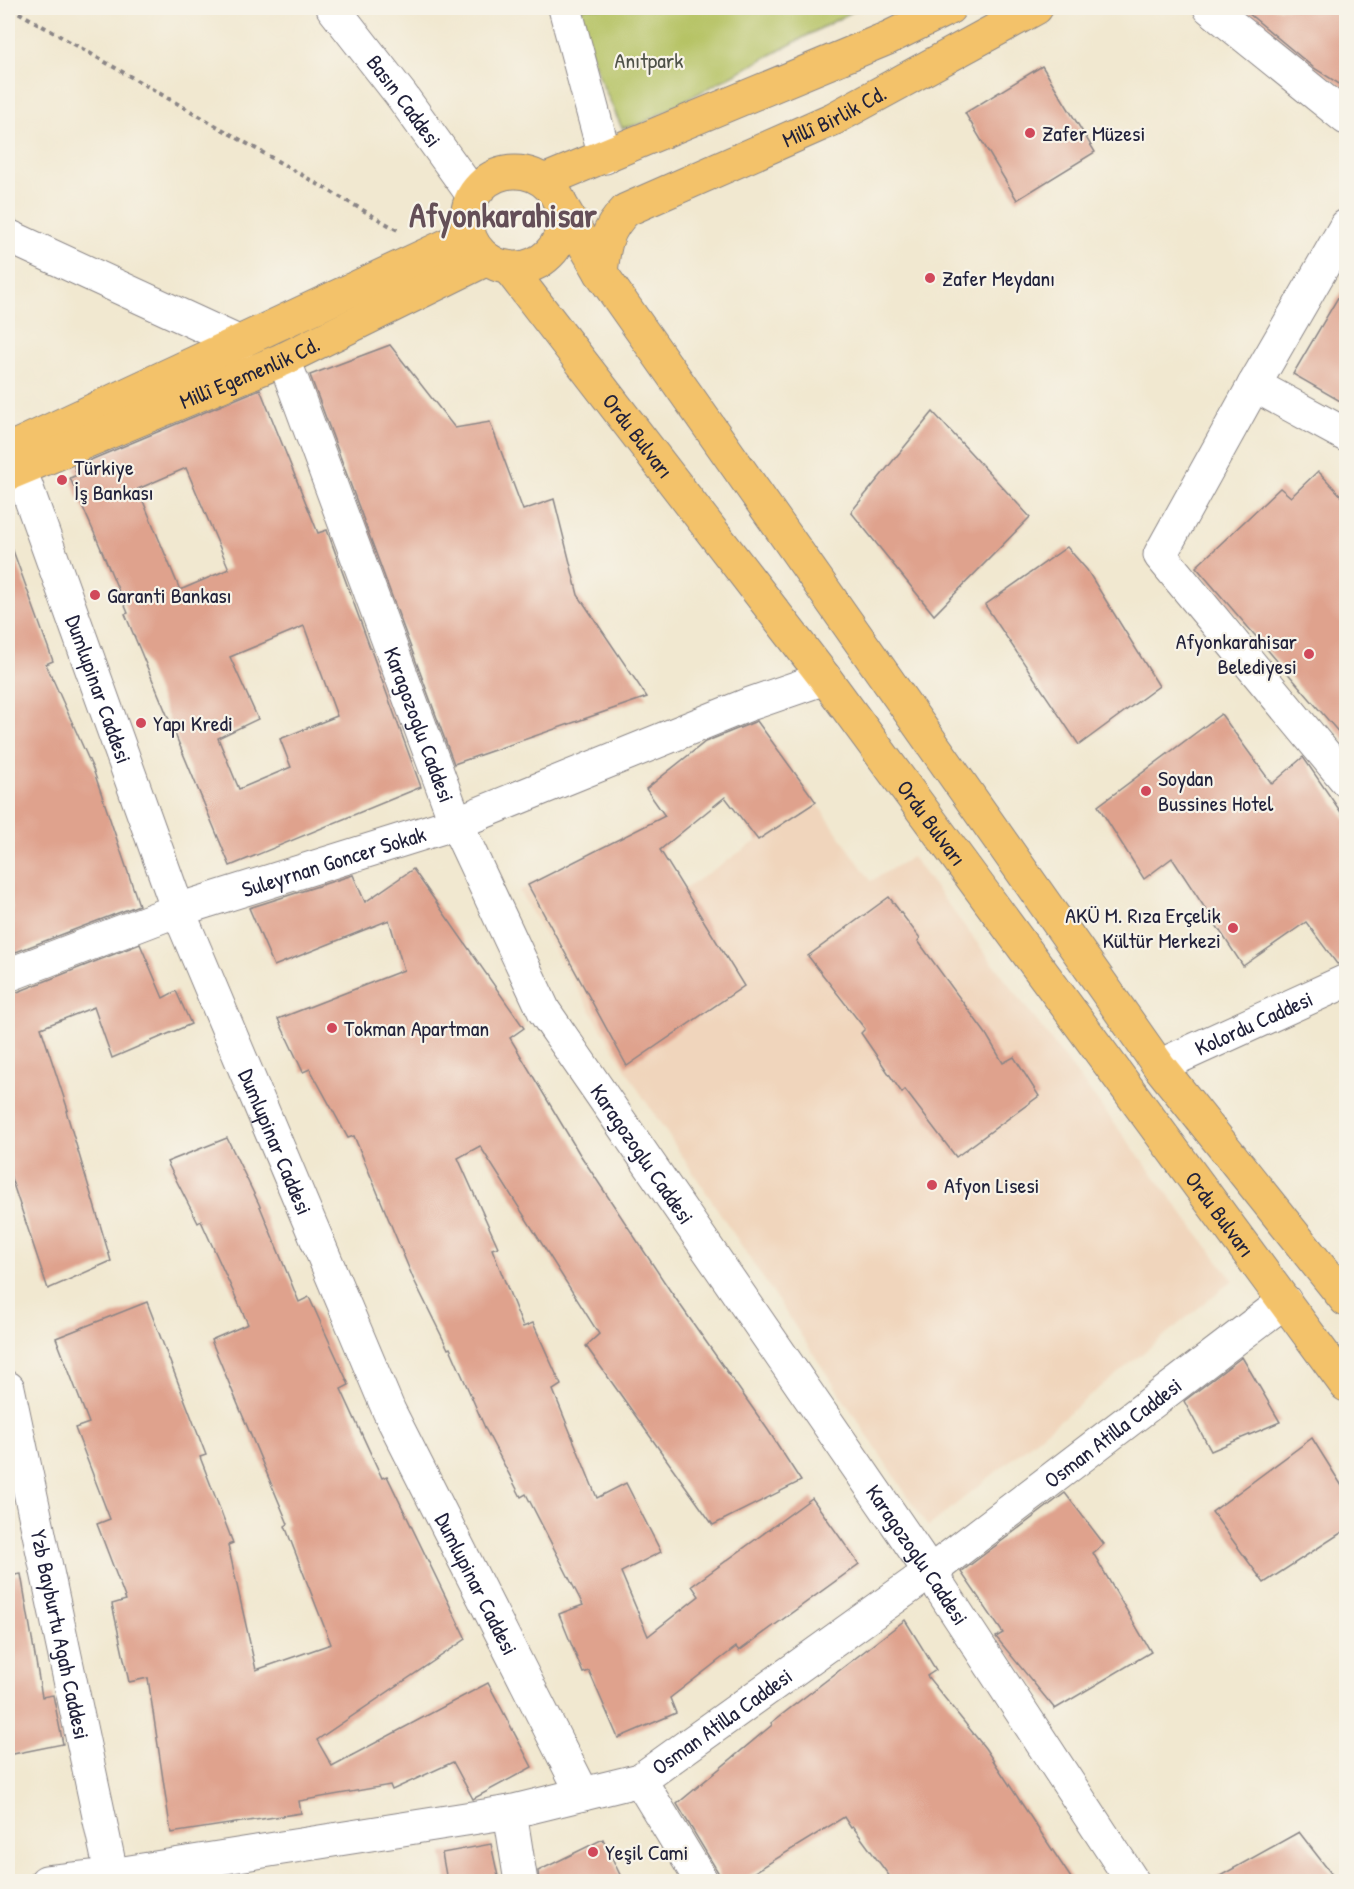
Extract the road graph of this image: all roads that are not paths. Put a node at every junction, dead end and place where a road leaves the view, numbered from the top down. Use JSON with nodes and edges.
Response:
{"nodes":[{"id":1,"x":333,"y":8,"type":"edge"},
{"id":2,"x":565,"y":8,"type":"edge"},
{"id":3,"x":949,"y":8,"type":"edge"},
{"id":4,"x":1036,"y":8,"type":"edge"},
{"id":5,"x":1210,"y":8,"type":"edge"},
{"id":6,"x":1347,"y":118,"type":"edge"},
{"id":7,"x":605,"y":157,"type":"junction"},
{"id":8,"x":552,"y":192,"type":"junction"},
{"id":9,"x":473,"y":195,"type":"junction"},
{"id":10,"x":1347,"y":226,"type":"edge"},
{"id":11,"x":8,"y":236,"type":"edge"},
{"id":12,"x":488,"y":254,"type":"junction"},
{"id":13,"x":601,"y":273,"type":"junction"},
{"id":14,"x":240,"y":343,"type":"junction"},
{"id":15,"x":284,"y":359,"type":"junction"},
{"id":16,"x":1254,"y":385,"type":"junction"},
{"id":17,"x":1347,"y":435,"type":"edge"},
{"id":18,"x":11,"y":457,"type":"edge"},
{"id":19,"x":825,"y":678,"type":"junction"},
{"id":20,"x":1347,"y":780,"type":"edge"},
{"id":21,"x":456,"y":823,"type":"junction"},
{"id":22,"x":178,"y":910,"type":"junction"},
{"id":23,"x":8,"y":975,"type":"edge"},
{"id":24,"x":1347,"y":981,"type":"edge"},
{"id":25,"x":1159,"y":1066,"type":"junction"},
{"id":26,"x":1347,"y":1300,"type":"edge"},
{"id":27,"x":1285,"y":1301,"type":"junction"},
{"id":28,"x":1347,"y":1384,"type":"edge"},
{"id":29,"x":8,"y":1388,"type":"edge"},
{"id":30,"x":930,"y":1572,"type":"junction"},
{"id":31,"x":640,"y":1780,"type":"junction"},
{"id":32,"x":583,"y":1794,"type":"junction"},
{"id":33,"x":510,"y":1812,"type":"junction"},
{"id":34,"x":112,"y":1878,"type":"edge"},
{"id":35,"x":46,"y":1881,"type":"edge"},
{"id":36,"x":521,"y":1881,"type":"edge"},
{"id":37,"x":702,"y":1881,"type":"edge"},
{"id":38,"x":1133,"y":1881,"type":"edge"}],
"edges":[{"from":1,"to":9,"type":"street","name":"Basın Caddesi"},
{"from":2,"to":7,"type":"street"},
{"from":3,"to":7,"type":"main road","name":"Millî Birlik Cd."},
{"from":4,"to":13,"type":"main road","name":"Millî Birlik Cd."},
{"from":5,"to":6,"type":"street"},
{"from":7,"to":8,"type":"main road","name":"Millî Birlik Cd."},
{"from":8,"to":9,"type":"main road"},
{"from":8,"to":12,"type":"main road"},
{"from":8,"to":13,"type":"main road","name":"Ordu Bulvarı"},
{"from":9,"to":12,"type":"main road"},
{"from":10,"to":16,"type":"street"},
{"from":11,"to":14,"type":"street"},
{"from":12,"to":14,"type":"main road","name":"Millî Egemenlik Cd."},
{"from":12,"to":15,"type":"main road","name":"Millî Egemenlik Cd."},
{"from":12,"to":19,"type":"main road","name":"Ordu Bulvarı"},
{"from":13,"to":25,"type":"main road","name":"Ordu Bulvarı"},
{"from":14,"to":18,"type":"main road","name":"Millî Egemenlik Cd."},
{"from":15,"to":18,"type":"main road","name":"Millî Egemenlik Cd."},
{"from":15,"to":21,"type":"street","name":"Karagozoglu Caddesi"},
{"from":16,"to":17,"type":"street"},
{"from":16,"to":20,"type":"street"},
{"from":18,"to":22,"type":"street","name":"Dumlupinar Caddesi"},
{"from":19,"to":21,"type":"street","name":"Suleyrnan Goncer Sokak"},
{"from":19,"to":27,"type":"main road","name":"Ordu Bulvarı"},
{"from":21,"to":22,"type":"street","name":"Suleyrnan Goncer Sokak"},
{"from":21,"to":30,"type":"street","name":"Karagozoglu Caddesi"},
{"from":22,"to":23,"type":"street","name":"Suleyrnan Goncer Sokak"},
{"from":22,"to":32,"type":"street","name":"Dumlupinar Caddesi"},
{"from":24,"to":25,"type":"street","name":"Kolordu Caddesi"},
{"from":25,"to":26,"type":"main road","name":"Ordu Bulvarı"},
{"from":27,"to":28,"type":"main road","name":"Ordu Bulvarı"},
{"from":27,"to":30,"type":"street","name":"Osman Atilla Caddesi"},
{"from":29,"to":34,"type":"street","name":"Yzb Bayburtu Agah Caddesi"},
{"from":30,"to":31,"type":"street","name":"Osman Atilla Caddesi"},
{"from":30,"to":38,"type":"street","name":"Karagozoglu Caddesi"},
{"from":31,"to":32,"type":"street","name":"Osman Atilla Caddesi"},
{"from":31,"to":37,"type":"street"},
{"from":32,"to":33,"type":"street","name":"Osman Atilla Caddesi"},
{"from":33,"to":34,"type":"street","name":"Osman Atilla Caddesi"},
{"from":33,"to":36,"type":"street"},
{"from":34,"to":35,"type":"street","name":"Osman Atilla Caddesi"}]}
